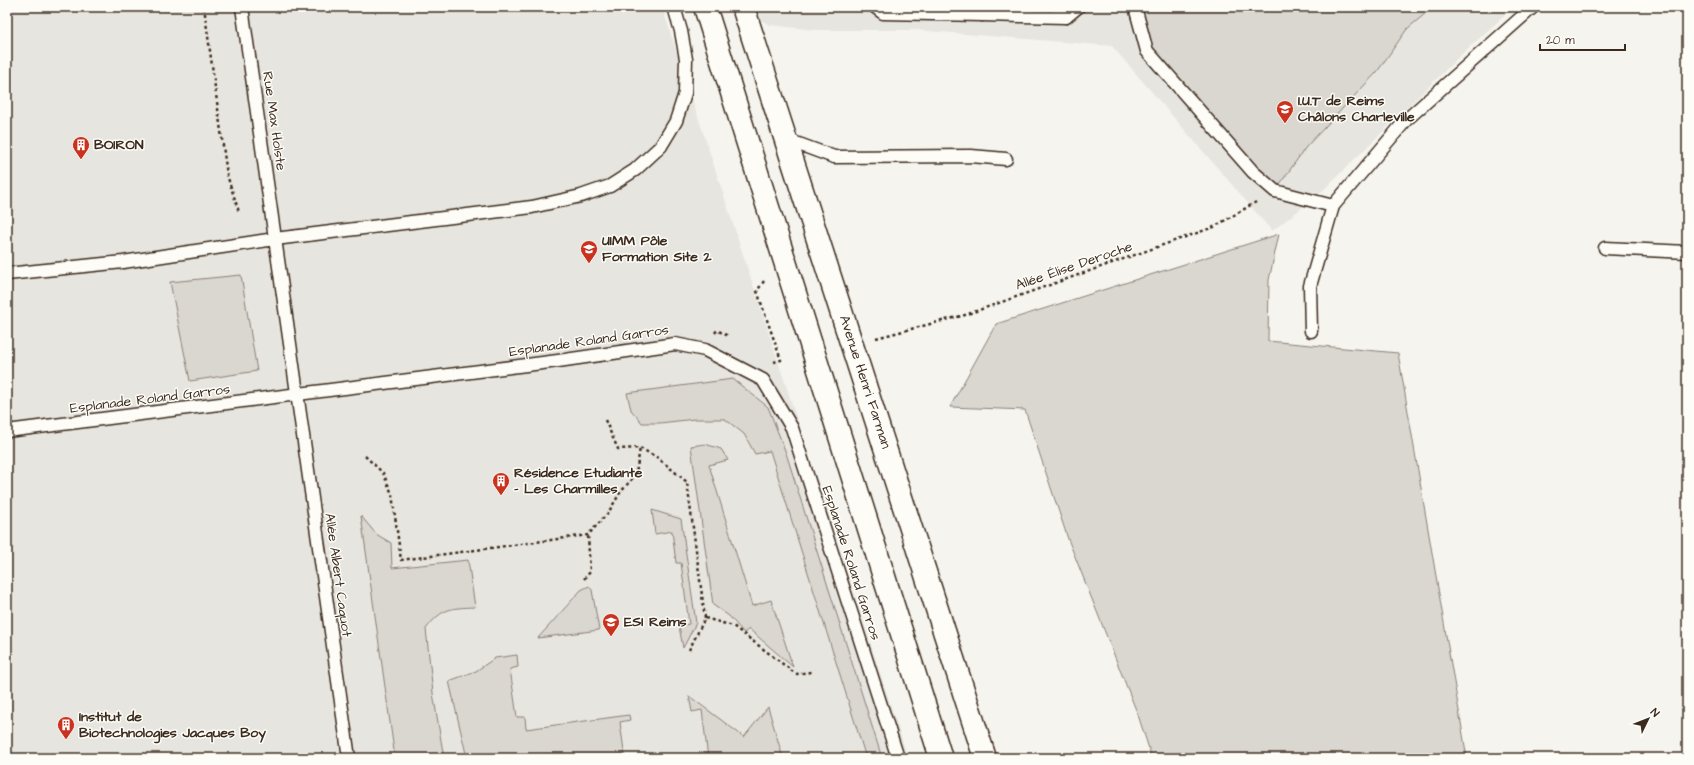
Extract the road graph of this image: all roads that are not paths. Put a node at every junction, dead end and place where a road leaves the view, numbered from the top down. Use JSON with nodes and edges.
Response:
{"nodes":[{"id":1,"x":242,"y":7,"type":"edge"},
{"id":2,"x":674,"y":7,"type":"edge"},
{"id":3,"x":706,"y":7,"type":"edge"},
{"id":4,"x":743,"y":7,"type":"edge"},
{"id":5,"x":876,"y":7,"type":"edge"},
{"id":6,"x":1057,"y":7,"type":"edge"},
{"id":7,"x":1078,"y":7,"type":"edge"},
{"id":8,"x":1135,"y":7,"type":"edge"},
{"id":9,"x":1533,"y":7,"type":"edge"},
{"id":10,"x":978,"y":11,"type":"edge"},
{"id":11,"x":1066,"y":17,"type":"junction"},
{"id":12,"x":785,"y":139,"type":"junction"},
{"id":13,"x":1006,"y":159,"type":"dead end"},
{"id":14,"x":1333,"y":206,"type":"junction"},
{"id":15,"x":275,"y":239,"type":"junction"},
{"id":16,"x":1605,"y":248,"type":"dead end"},
{"id":17,"x":1687,"y":252,"type":"edge"},
{"id":18,"x":7,"y":274,"type":"edge"},
{"id":19,"x":1312,"y":331,"type":"dead end"},
{"id":20,"x":298,"y":395,"type":"junction"},
{"id":21,"x":7,"y":431,"type":"edge"},
{"id":22,"x":349,"y":758,"type":"edge"},
{"id":23,"x":898,"y":758,"type":"edge"},
{"id":24,"x":941,"y":758,"type":"edge"},
{"id":25,"x":985,"y":758,"type":"edge"}],
"edges":[{"from":1,"to":15,"type":"lane","name":"Rue Max Holste"},
{"from":2,"to":15,"type":"lane"},
{"from":3,"to":24,"type":"main road"},
{"from":4,"to":12,"type":"main road","name":"Avenue Henri Farman"},
{"from":5,"to":10,"type":"lane"},
{"from":6,"to":11,"type":"lane"},
{"from":7,"to":11,"type":"lane"},
{"from":8,"to":14,"type":"lane"},
{"from":9,"to":14,"type":"lane"},
{"from":10,"to":11,"type":"lane"},
{"from":12,"to":13,"type":"lane"},
{"from":12,"to":25,"type":"main road","name":"Avenue Henri Farman"},
{"from":14,"to":19,"type":"lane"},
{"from":15,"to":18,"type":"lane"},
{"from":15,"to":20,"type":"lane"},
{"from":16,"to":17,"type":"lane"},
{"from":20,"to":21,"type":"lane","name":"Esplanade Roland Garros"},
{"from":20,"to":22,"type":"lane","name":"Allée Albert Caquot"},
{"from":20,"to":23,"type":"lane","name":"Esplanade Roland Garros"}]}
